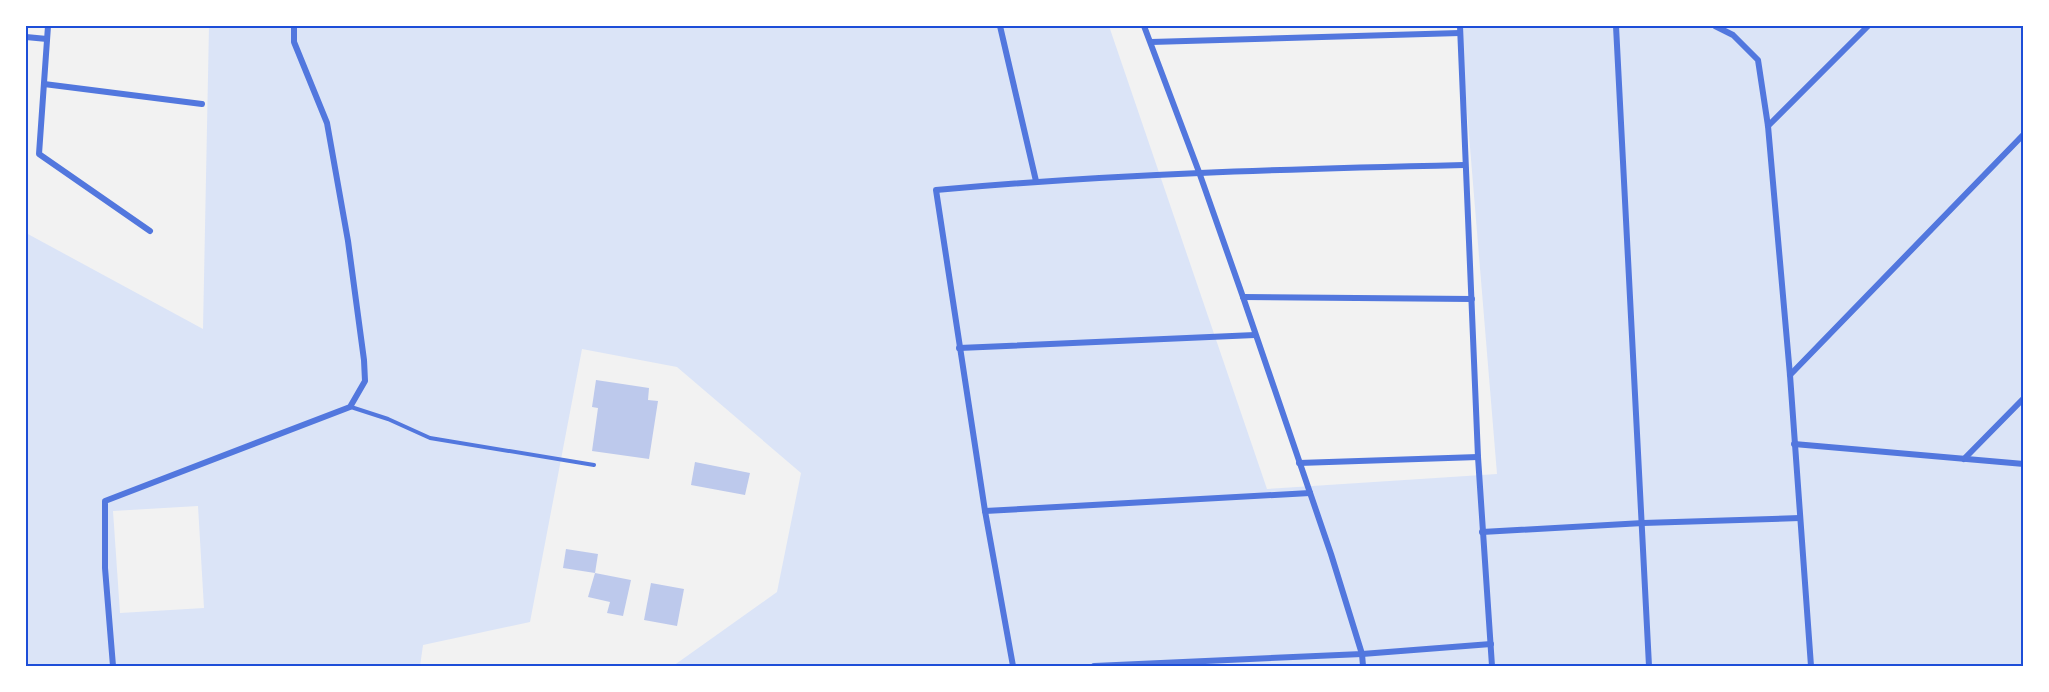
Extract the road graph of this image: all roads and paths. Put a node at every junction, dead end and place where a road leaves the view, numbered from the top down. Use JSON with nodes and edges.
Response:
{"nodes":[{"id":1,"x":48,"y":26,"type":"edge"},
{"id":2,"x":294,"y":26,"type":"edge"},
{"id":3,"x":1000,"y":26,"type":"edge"},
{"id":4,"x":1144,"y":26,"type":"edge"},
{"id":5,"x":1616,"y":26,"type":"edge"},
{"id":6,"x":1715,"y":26,"type":"edge"},
{"id":7,"x":1868,"y":26,"type":"edge"},
{"id":8,"x":1460,"y":29,"type":"edge"},
{"id":9,"x":26,"y":37,"type":"edge"},
{"id":10,"x":47,"y":39,"type":"junction"},
{"id":11,"x":1150,"y":42,"type":"junction"},
{"id":12,"x":44,"y":84,"type":"junction"},
{"id":13,"x":202,"y":104,"type":"dead end"},
{"id":14,"x":1768,"y":126,"type":"junction"},
{"id":15,"x":2024,"y":134,"type":"edge"},
{"id":16,"x":1464,"y":165,"type":"junction"},
{"id":17,"x":1199,"y":172,"type":"junction"},
{"id":18,"x":1036,"y":181,"type":"junction"},
{"id":19,"x":150,"y":231,"type":"dead end"},
{"id":20,"x":1243,"y":297,"type":"junction"},
{"id":21,"x":1472,"y":299,"type":"junction"},
{"id":22,"x":1255,"y":335,"type":"junction"},
{"id":23,"x":960,"y":348,"type":"junction"},
{"id":24,"x":1790,"y":375,"type":"junction"},
{"id":25,"x":2024,"y":398,"type":"edge"},
{"id":26,"x":350,"y":406,"type":"junction"},
{"id":27,"x":1794,"y":444,"type":"junction"},
{"id":28,"x":1478,"y":457,"type":"junction"},
{"id":29,"x":1964,"y":459,"type":"junction"},
{"id":30,"x":1299,"y":464,"type":"junction"},
{"id":31,"x":2024,"y":464,"type":"edge"},
{"id":32,"x":594,"y":465,"type":"dead end"},
{"id":33,"x":1310,"y":493,"type":"junction"},
{"id":34,"x":985,"y":511,"type":"junction"},
{"id":35,"x":1800,"y":518,"type":"junction"},
{"id":36,"x":1643,"y":523,"type":"junction"},
{"id":37,"x":1482,"y":532,"type":"junction"},
{"id":38,"x":1491,"y":644,"type":"junction"},
{"id":39,"x":1362,"y":654,"type":"junction"},
{"id":40,"x":113,"y":666,"type":"edge"},
{"id":41,"x":1013,"y":666,"type":"edge"},
{"id":42,"x":1094,"y":666,"type":"edge"},
{"id":43,"x":1363,"y":666,"type":"edge"},
{"id":44,"x":1492,"y":666,"type":"edge"},
{"id":45,"x":1649,"y":666,"type":"edge"},
{"id":46,"x":1811,"y":666,"type":"edge"}],
"edges":[{"from":1,"to":10,"type":"street"},
{"from":2,"to":26,"type":"street"},
{"from":3,"to":18,"type":"street"},
{"from":4,"to":11,"type":"street"},
{"from":5,"to":36,"type":"street"},
{"from":6,"to":14,"type":"street"},
{"from":7,"to":14,"type":"street"},
{"from":8,"to":11,"type":"street"},
{"from":8,"to":16,"type":"street"},
{"from":9,"to":10,"type":"street"},
{"from":10,"to":12,"type":"street"},
{"from":11,"to":17,"type":"street"},
{"from":12,"to":13,"type":"street"},
{"from":12,"to":19,"type":"street"},
{"from":14,"to":24,"type":"street"},
{"from":15,"to":24,"type":"street"},
{"from":16,"to":17,"type":"street"},
{"from":16,"to":21,"type":"street"},
{"from":17,"to":18,"type":"street"},
{"from":17,"to":20,"type":"street"},
{"from":18,"to":23,"type":"street"},
{"from":20,"to":21,"type":"street"},
{"from":20,"to":22,"type":"street"},
{"from":21,"to":28,"type":"street"},
{"from":22,"to":23,"type":"street"},
{"from":22,"to":30,"type":"street"},
{"from":23,"to":34,"type":"street"},
{"from":24,"to":27,"type":"street"},
{"from":25,"to":29,"type":"street"},
{"from":26,"to":32,"type":"lane"},
{"from":26,"to":40,"type":"street"},
{"from":27,"to":29,"type":"street"},
{"from":27,"to":35,"type":"street"},
{"from":28,"to":30,"type":"street"},
{"from":28,"to":37,"type":"street"},
{"from":29,"to":31,"type":"street"},
{"from":30,"to":33,"type":"street"},
{"from":33,"to":34,"type":"street"},
{"from":33,"to":39,"type":"street"},
{"from":34,"to":41,"type":"street"},
{"from":35,"to":36,"type":"street"},
{"from":35,"to":46,"type":"street"},
{"from":36,"to":37,"type":"street"},
{"from":36,"to":45,"type":"street"},
{"from":37,"to":38,"type":"street"},
{"from":38,"to":39,"type":"street"},
{"from":38,"to":44,"type":"street"},
{"from":39,"to":42,"type":"street"},
{"from":39,"to":43,"type":"street"}]}
